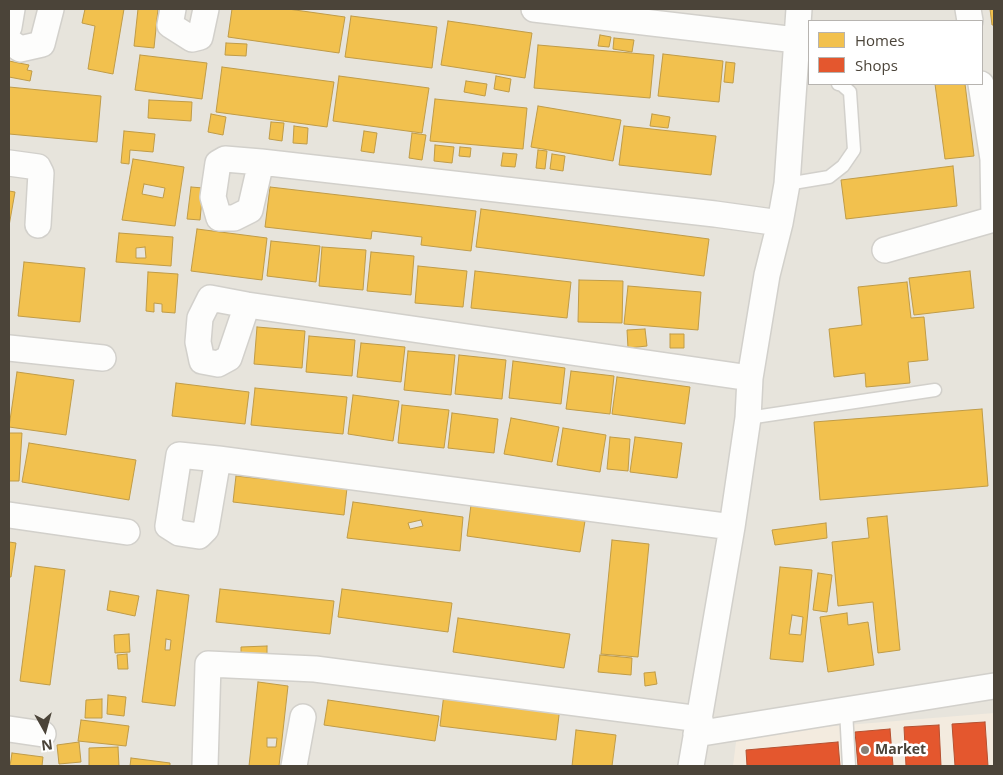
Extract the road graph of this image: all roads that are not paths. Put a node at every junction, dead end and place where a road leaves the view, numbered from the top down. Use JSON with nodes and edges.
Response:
{"nodes":[{"id":1,"x":12,"y":9,"type":"edge"},
{"id":2,"x":50,"y":9,"type":"edge"},
{"id":3,"x":173,"y":9,"type":"edge"},
{"id":4,"x":206,"y":9,"type":"edge"},
{"id":5,"x":534,"y":9,"type":"edge"},
{"id":6,"x":799,"y":9,"type":"edge"},
{"id":7,"x":9,"y":27,"type":"edge"},
{"id":8,"x":796,"y":40,"type":"junction"},
{"id":9,"x":9,"y":41,"type":"edge"},
{"id":10,"x":802,"y":80,"type":"edge"},
{"id":11,"x":842,"y":85,"type":"edge"},
{"id":12,"x":981,"y":85,"type":"edge"},
{"id":13,"x":261,"y":162,"type":"dead end"},
{"id":14,"x":9,"y":163,"type":"edge"},
{"id":15,"x":787,"y":184,"type":"junction"},
{"id":16,"x":994,"y":219,"type":"edge"},
{"id":17,"x":780,"y":223,"type":"junction"},
{"id":18,"x":38,"y":225,"type":"dead end"},
{"id":19,"x":886,"y":250,"type":"dead end"},
{"id":20,"x":247,"y":305,"type":"dead end"},
{"id":21,"x":9,"y":348,"type":"edge"},
{"id":22,"x":103,"y":358,"type":"dead end"},
{"id":23,"x":750,"y":378,"type":"junction"},
{"id":24,"x":935,"y":390,"type":"dead end"},
{"id":25,"x":748,"y":418,"type":"junction"},
{"id":26,"x":218,"y":459,"type":"dead end"},
{"id":27,"x":9,"y":515,"type":"edge"},
{"id":28,"x":732,"y":527,"type":"junction"},
{"id":29,"x":127,"y":532,"type":"dead end"},
{"id":30,"x":994,"y":686,"type":"edge"},
{"id":31,"x":846,"y":710,"type":"junction"},
{"id":32,"x":303,"y":717,"type":"dead end"},
{"id":33,"x":698,"y":726,"type":"junction"},
{"id":34,"x":9,"y":729,"type":"edge"},
{"id":35,"x":43,"y":734,"type":"dead end"},
{"id":36,"x":205,"y":766,"type":"edge"},
{"id":37,"x":294,"y":766,"type":"edge"},
{"id":38,"x":691,"y":766,"type":"edge"},
{"id":39,"x":849,"y":766,"type":"edge"}],
"edges":[{"from":1,"to":7,"type":"street"},
{"from":2,"to":9,"type":"street"},
{"from":3,"to":4,"type":"street"},
{"from":5,"to":8,"type":"street"},
{"from":6,"to":8,"type":"street"},
{"from":8,"to":10,"type":"street"},
{"from":10,"to":15,"type":"street"},
{"from":11,"to":15,"type":"lane"},
{"from":12,"to":16,"type":"street"},
{"from":13,"to":17,"type":"street"},
{"from":14,"to":18,"type":"street"},
{"from":15,"to":17,"type":"street"},
{"from":16,"to":19,"type":"street"},
{"from":17,"to":23,"type":"street"},
{"from":20,"to":23,"type":"street"},
{"from":21,"to":22,"type":"street"},
{"from":23,"to":25,"type":"street"},
{"from":24,"to":25,"type":"lane"},
{"from":25,"to":28,"type":"street"},
{"from":26,"to":28,"type":"street"},
{"from":27,"to":29,"type":"street"},
{"from":28,"to":33,"type":"street"},
{"from":30,"to":31,"type":"street"},
{"from":31,"to":33,"type":"street"},
{"from":31,"to":39,"type":"lane"},
{"from":32,"to":37,"type":"street"},
{"from":33,"to":36,"type":"street"},
{"from":33,"to":38,"type":"street"},
{"from":34,"to":35,"type":"street"}]}
